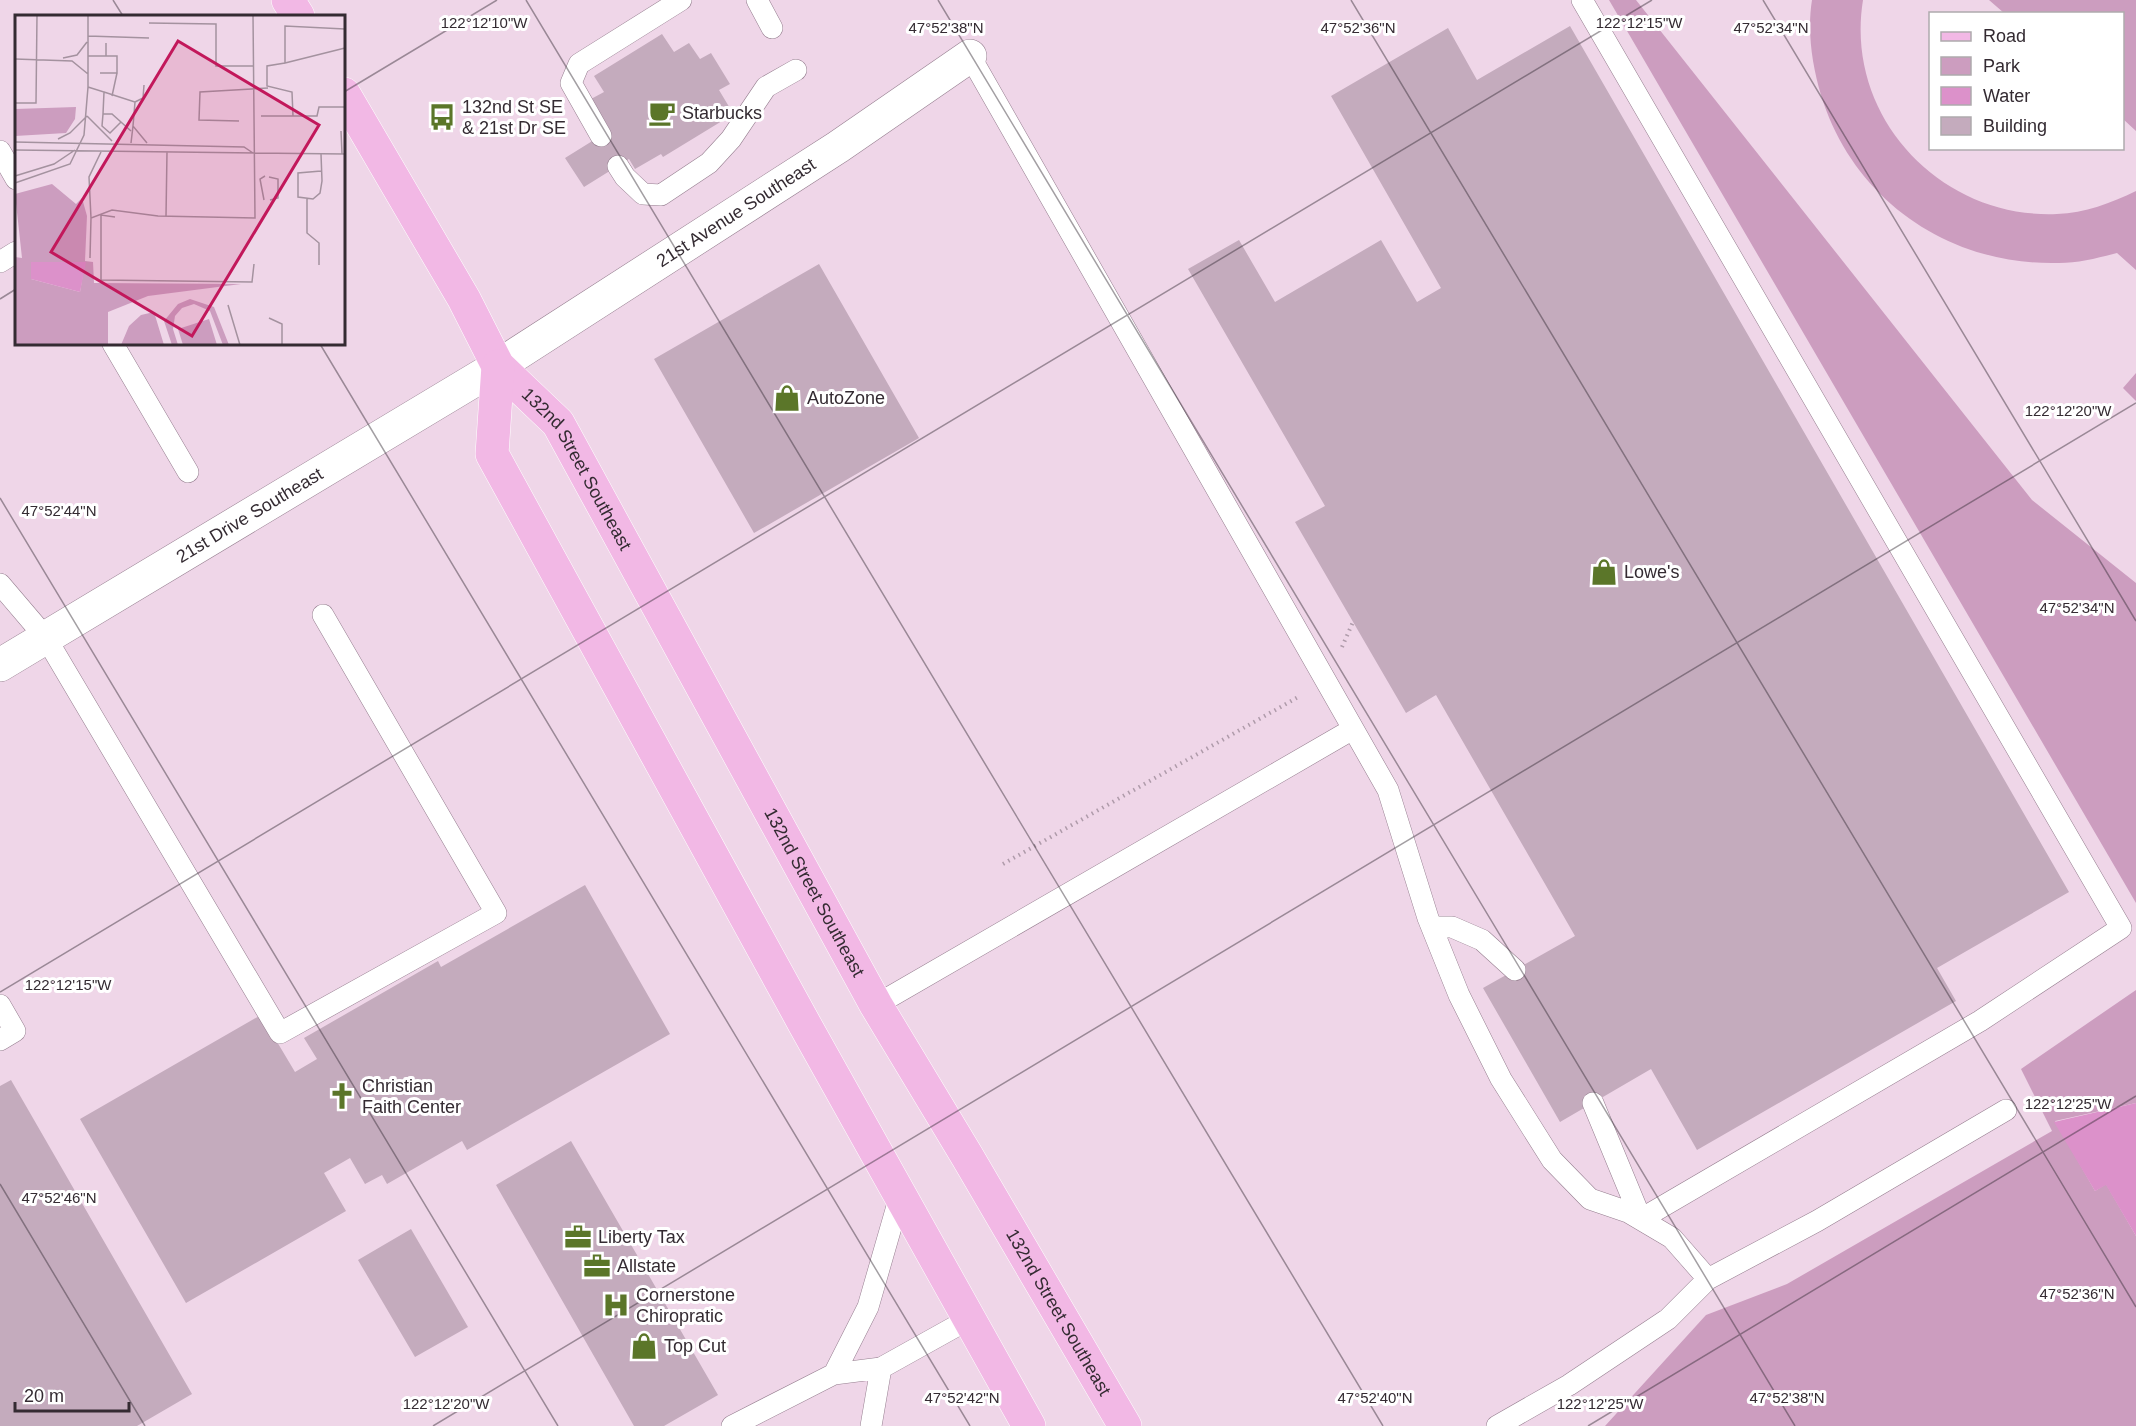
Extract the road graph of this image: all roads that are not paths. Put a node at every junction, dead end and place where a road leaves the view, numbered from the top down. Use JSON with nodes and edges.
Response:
{"nodes":[{"id":1,"x":288,"y":0,"type":"edge"},
{"id":2,"x":681,"y":0,"type":"edge"},
{"id":3,"x":757,"y":0,"type":"edge"},
{"id":4,"x":1582,"y":0,"type":"edge"},
{"id":5,"x":297,"y":15,"type":"edge"},
{"id":6,"x":772,"y":28,"type":"dead end"},
{"id":7,"x":970,"y":56,"type":"joint"},
{"id":8,"x":796,"y":70,"type":"dead end"},
{"id":9,"x":345,"y":96,"type":"edge"},
{"id":10,"x":600,"y":136,"type":"dead end"},
{"id":11,"x":0,"y":151,"type":"edge"},
{"id":12,"x":618,"y":166,"type":"dead end"},
{"id":13,"x":15,"y":177,"type":"edge"},
{"id":14,"x":15,"y":253,"type":"edge"},
{"id":15,"x":0,"y":262,"type":"edge"},
{"id":16,"x":113,"y":345,"type":"edge"},
{"id":17,"x":498,"y":366,"type":"junction"},
{"id":18,"x":188,"y":472,"type":"dead end"},
{"id":19,"x":0,"y":584,"type":"edge"},
{"id":20,"x":323,"y":615,"type":"dead end"},
{"id":21,"x":46,"y":638,"type":"junction"},
{"id":22,"x":0,"y":665,"type":"edge"},
{"id":23,"x":1353,"y":729,"type":"junction"},
{"id":24,"x":1432,"y":927,"type":"junction"},
{"id":25,"x":1515,"y":970,"type":"dead end"},
{"id":26,"x":0,"y":1005,"type":"edge"},
{"id":27,"x":876,"y":1005,"type":"junction"},
{"id":28,"x":0,"y":1040,"type":"edge"},
{"id":29,"x":1593,"y":1103,"type":"dead end"},
{"id":30,"x":2006,"y":1110,"type":"dead end"},
{"id":31,"x":900,"y":1196,"type":"junction"},
{"id":32,"x":1641,"y":1219,"type":"junction"},
{"id":33,"x":1708,"y":1279,"type":"junction"},
{"id":34,"x":969,"y":1318,"type":"junction"},
{"id":35,"x":881,"y":1368,"type":"junction"},
{"id":36,"x":834,"y":1374,"type":"junction"},
{"id":37,"x":732,"y":1426,"type":"edge"},
{"id":38,"x":871,"y":1426,"type":"edge"},
{"id":39,"x":1029,"y":1426,"type":"edge"},
{"id":40,"x":1125,"y":1426,"type":"edge"},
{"id":41,"x":1497,"y":1426,"type":"edge"}],
"edges":[{"from":1,"to":5,"type":"main road"},
{"from":2,"to":10,"type":"lane"},
{"from":3,"to":6,"type":"lane"},
{"from":4,"to":32,"type":"lane"},
{"from":7,"to":17,"type":"street","name":"21st Avenue Southeast"},
{"from":7,"to":23,"type":"lane"},
{"from":8,"to":12,"type":"lane"},
{"from":9,"to":17,"type":"main road","name":"132nd Street Southeast"},
{"from":11,"to":13,"type":"lane"},
{"from":14,"to":15,"type":"lane"},
{"from":16,"to":18,"type":"lane"},
{"from":17,"to":21,"type":"street","name":"21st Drive Southeast"},
{"from":17,"to":27,"type":"main road","name":"132nd Street Southeast"},
{"from":17,"to":31,"type":"main road","name":"132nd Street Southeast"},
{"from":19,"to":21,"type":"lane"},
{"from":20,"to":21,"type":"lane"},
{"from":21,"to":22,"type":"street","name":"21st Drive Southeast"},
{"from":23,"to":24,"type":"lane"},
{"from":23,"to":27,"type":"lane"},
{"from":24,"to":25,"type":"lane"},
{"from":24,"to":32,"type":"lane"},
{"from":26,"to":28,"type":"lane"},
{"from":27,"to":40,"type":"main road","name":"132nd Street Southeast"},
{"from":29,"to":32,"type":"lane"},
{"from":30,"to":33,"type":"lane"},
{"from":31,"to":34,"type":"main road","name":"132nd Street Southeast"},
{"from":31,"to":36,"type":"lane"},
{"from":32,"to":33,"type":"lane"},
{"from":33,"to":41,"type":"lane"},
{"from":34,"to":35,"type":"lane"},
{"from":34,"to":39,"type":"main road","name":"132nd Street Southeast"},
{"from":35,"to":36,"type":"lane"},
{"from":35,"to":38,"type":"lane"},
{"from":36,"to":37,"type":"lane"}]}
